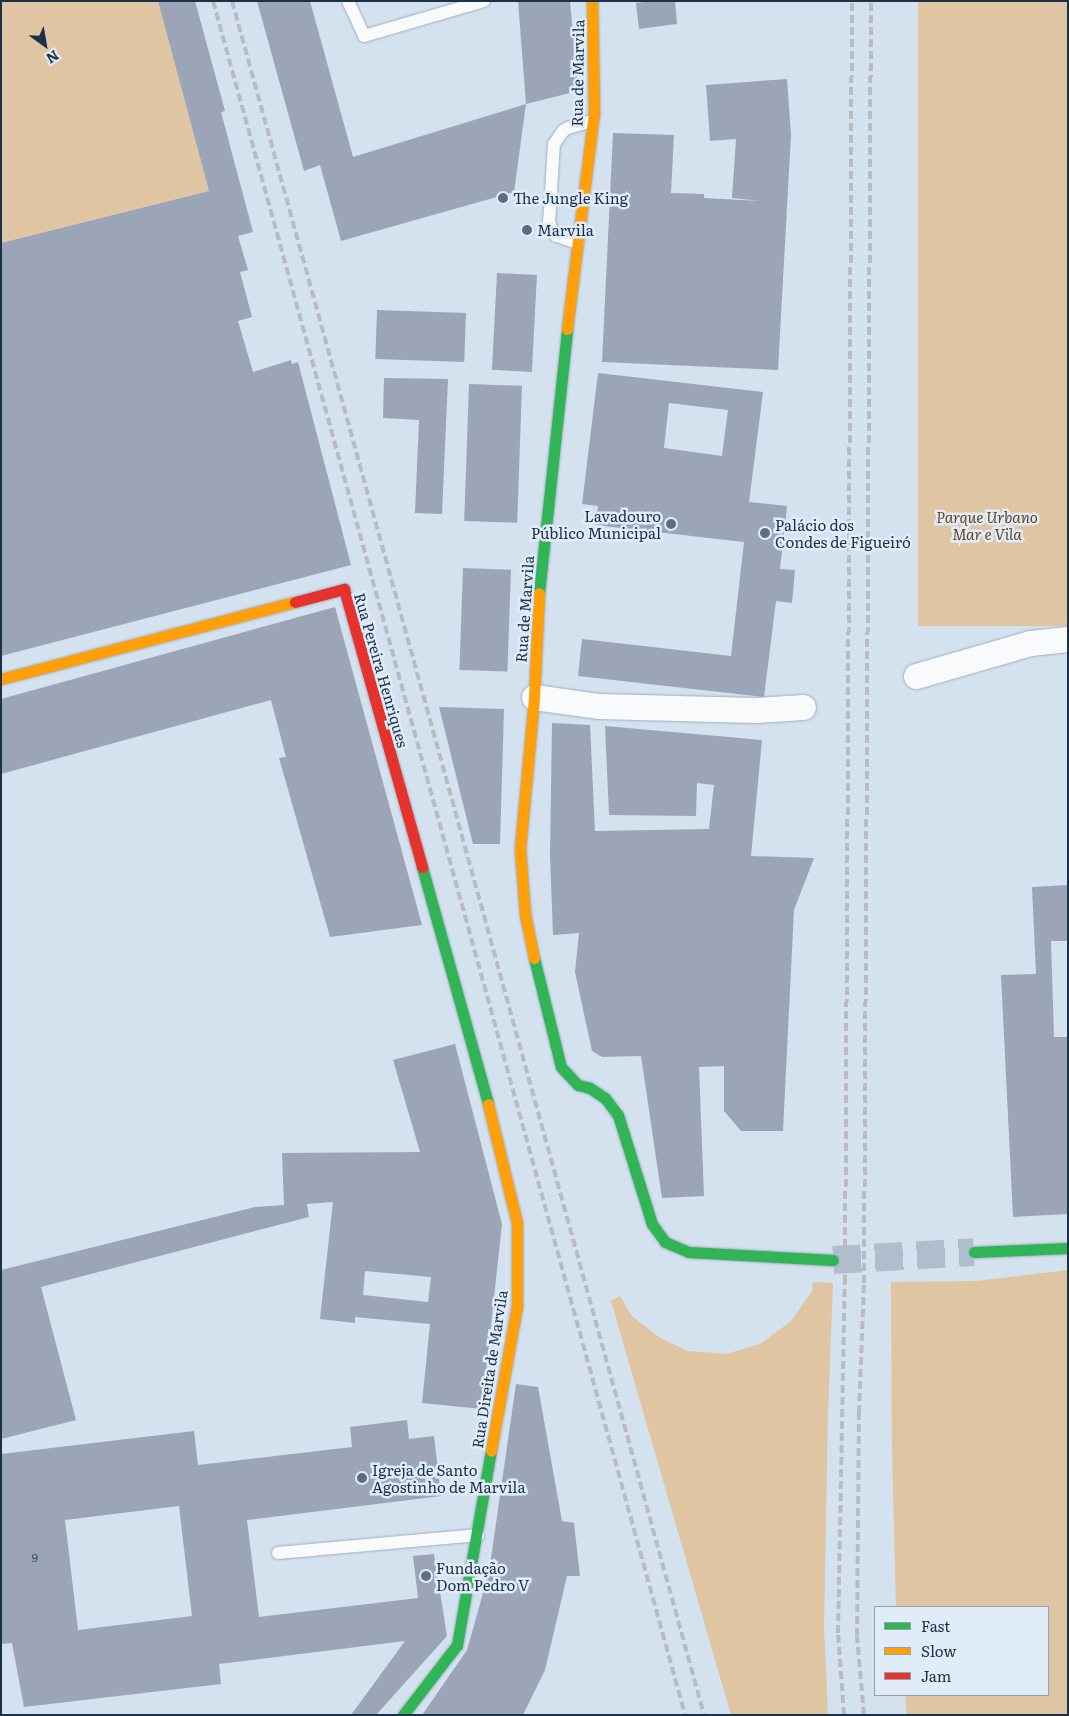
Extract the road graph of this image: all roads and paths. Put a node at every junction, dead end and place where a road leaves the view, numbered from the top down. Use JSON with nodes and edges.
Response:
{"nodes":[{"id":1,"x":348,"y":1,"type":"edge"},
{"id":2,"x":484,"y":1,"type":"edge"},
{"id":3,"x":592,"y":1,"type":"edge"},
{"id":4,"x":593,"y":121,"type":"junction"},
{"id":5,"x":578,"y":243,"type":"junction"},
{"id":6,"x":1068,"y":639,"type":"edge"},
{"id":7,"x":916,"y":676,"type":"dead end"},
{"id":8,"x":1,"y":679,"type":"edge"},
{"id":9,"x":534,"y":697,"type":"junction"},
{"id":10,"x":803,"y":707,"type":"dead end"},
{"id":11,"x":487,"y":1100,"type":"joint"},
{"id":12,"x":1068,"y":1248,"type":"edge"},
{"id":13,"x":974,"y":1252,"type":"tunnel mouth"},
{"id":14,"x":833,"y":1260,"type":"tunnel mouth"},
{"id":15,"x":478,"y":1535,"type":"junction"},
{"id":16,"x":278,"y":1553,"type":"dead end"},
{"id":17,"x":403,"y":1715,"type":"edge"}],
"edges":[{"from":1,"to":2,"type":"lane"},
{"from":3,"to":4,"type":"street","name":"Rua de Marvila"},
{"from":4,"to":5,"type":"street","name":"Rua de Marvila"},
{"from":4,"to":5,"type":"lane"},
{"from":5,"to":9,"type":"street","name":"Rua de Marvila"},
{"from":6,"to":7,"type":"street"},
{"from":8,"to":11,"type":"street","name":"Rua Pereira Henriques"},
{"from":9,"to":10,"type":"street"},
{"from":9,"to":14,"type":"street","name":"Rua de Marvila"},
{"from":11,"to":15,"type":"street","name":"Rua Direita de Marvila"},
{"from":12,"to":13,"type":"street"},
{"from":15,"to":16,"type":"lane"},
{"from":15,"to":17,"type":"street","name":"Rua Direita de Marvila"}]}
